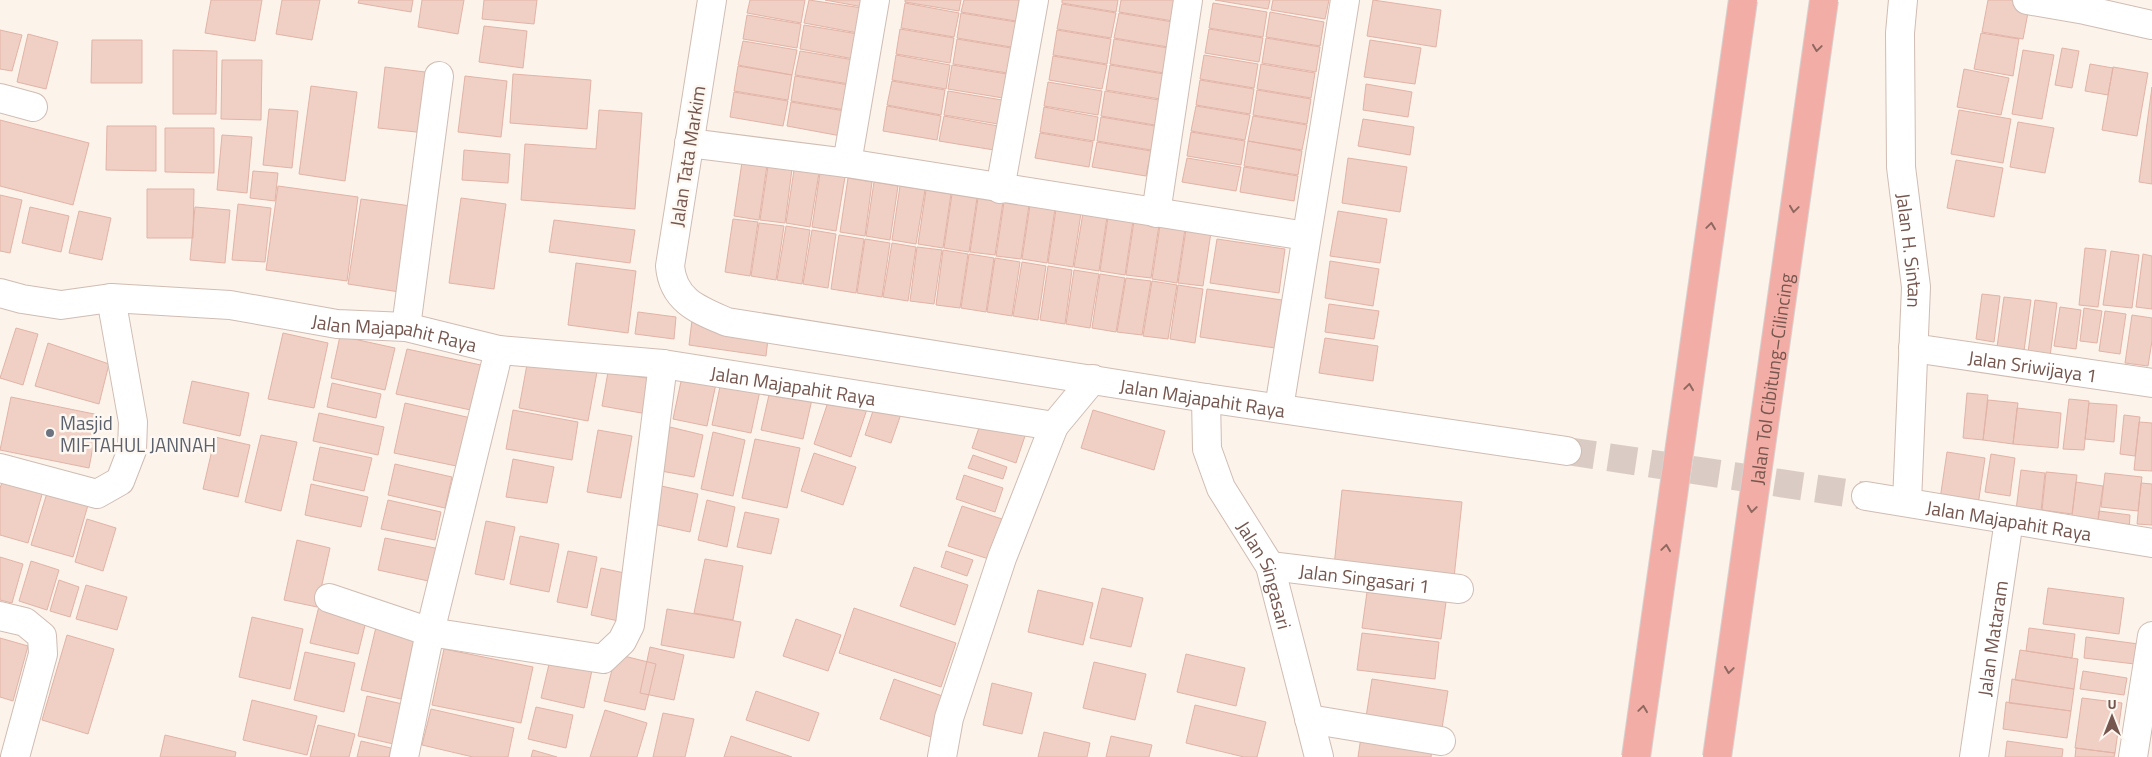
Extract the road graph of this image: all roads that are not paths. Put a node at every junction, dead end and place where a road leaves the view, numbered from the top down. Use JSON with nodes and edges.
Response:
{"nodes":[{"id":1,"x":712,"y":0,"type":"edge"},
{"id":2,"x":876,"y":0,"type":"edge"},
{"id":3,"x":1034,"y":0,"type":"edge"},
{"id":4,"x":1188,"y":0,"type":"edge"},
{"id":5,"x":1345,"y":0,"type":"edge"},
{"id":6,"x":1743,"y":0,"type":"edge"},
{"id":7,"x":1824,"y":0,"type":"edge"},
{"id":8,"x":1903,"y":0,"type":"edge"},
{"id":9,"x":2027,"y":0,"type":"edge"},
{"id":10,"x":2152,"y":25,"type":"edge"},
{"id":11,"x":439,"y":76,"type":"dead end"},
{"id":12,"x":0,"y":98,"type":"edge"},
{"id":13,"x":33,"y":108,"type":"dead end"},
{"id":14,"x":689,"y":143,"type":"junction"},
{"id":15,"x":847,"y":163,"type":"junction"},
{"id":16,"x":1000,"y":189,"type":"junction"},
{"id":17,"x":1156,"y":213,"type":"junction"},
{"id":18,"x":1306,"y":236,"type":"junction"},
{"id":19,"x":0,"y":293,"type":"edge"},
{"id":20,"x":111,"y":298,"type":"junction"},
{"id":21,"x":406,"y":326,"type":"junction"},
{"id":22,"x":1913,"y":348,"type":"junction"},
{"id":23,"x":500,"y":350,"type":"junction"},
{"id":24,"x":663,"y":364,"type":"junction"},
{"id":25,"x":1093,"y":379,"type":"junction"},
{"id":26,"x":2152,"y":383,"type":"edge"},
{"id":27,"x":1206,"y":398,"type":"junction"},
{"id":28,"x":1279,"y":408,"type":"junction"},
{"id":29,"x":1054,"y":426,"type":"junction"},
{"id":30,"x":1567,"y":451,"type":"tunnel mouth"},
{"id":31,"x":0,"y":468,"type":"edge"},
{"id":32,"x":1866,"y":496,"type":"tunnel mouth"},
{"id":33,"x":1907,"y":502,"type":"junction"},
{"id":34,"x":2009,"y":520,"type":"junction"},
{"id":35,"x":2152,"y":543,"type":"edge"},
{"id":36,"x":1270,"y":566,"type":"junction"},
{"id":37,"x":1460,"y":589,"type":"dead end"},
{"id":38,"x":329,"y":598,"type":"dead end"},
{"id":39,"x":0,"y":616,"type":"edge"},
{"id":40,"x":430,"y":632,"type":"junction"},
{"id":41,"x":2152,"y":636,"type":"edge"},
{"id":42,"x":1309,"y":720,"type":"junction"},
{"id":43,"x":1441,"y":741,"type":"dead end"},
{"id":44,"x":16,"y":757,"type":"edge"},
{"id":45,"x":404,"y":757,"type":"edge"},
{"id":46,"x":942,"y":757,"type":"edge"},
{"id":47,"x":1319,"y":757,"type":"edge"},
{"id":48,"x":1636,"y":757,"type":"edge"},
{"id":49,"x":1717,"y":757,"type":"edge"},
{"id":50,"x":1974,"y":757,"type":"edge"},
{"id":51,"x":2133,"y":757,"type":"edge"}],
"edges":[{"from":1,"to":14,"type":"street","name":"Jalan Tata Markim"},
{"from":2,"to":15,"type":"street"},
{"from":3,"to":16,"type":"street"},
{"from":4,"to":17,"type":"street"},
{"from":5,"to":18,"type":"street"},
{"from":48,"to":6,"type":"highway","one_way":true,"bridge":true},
{"from":7,"to":49,"type":"highway","name":"Jalan Tol Cibitung–Cilincing","one_way":true,"bridge":true},
{"from":8,"to":22,"type":"street","name":"Jalan H. Sintan"},
{"from":9,"to":10,"type":"street"},
{"from":11,"to":21,"type":"street"},
{"from":12,"to":13,"type":"street"},
{"from":14,"to":15,"type":"street"},
{"from":14,"to":25,"type":"street","name":"Jalan Tata Markim"},
{"from":15,"to":16,"type":"street"},
{"from":16,"to":17,"type":"street"},
{"from":17,"to":18,"type":"street"},
{"from":18,"to":28,"type":"street"},
{"from":19,"to":20,"type":"street","name":"Jalan Majapahit Raya"},
{"from":20,"to":21,"type":"street","name":"Jalan Majapahit Raya"},
{"from":20,"to":31,"type":"street"},
{"from":21,"to":23,"type":"street","name":"Jalan Majapahit Raya"},
{"from":22,"to":26,"type":"street","name":"Jalan Sriwijaya 1"},
{"from":22,"to":33,"type":"street","name":"Jalan H. Sintan"},
{"from":23,"to":24,"type":"street","name":"Jalan Majapahit Raya"},
{"from":23,"to":40,"type":"street"},
{"from":24,"to":29,"type":"street","name":"Jalan Majapahit Raya"},
{"from":24,"to":40,"type":"street"},
{"from":25,"to":27,"type":"street","name":"Jalan Majapahit Raya"},
{"from":25,"to":29,"type":"street","name":"Jalan Majapahit Raya"},
{"from":27,"to":28,"type":"street","name":"Jalan Majapahit Raya"},
{"from":27,"to":36,"type":"street","name":"Jalan Singasari"},
{"from":28,"to":30,"type":"street","name":"Jalan Majapahit Raya"},
{"from":29,"to":46,"type":"street"},
{"from":32,"to":33,"type":"street","name":"Jalan Majapahit Raya"},
{"from":33,"to":34,"type":"street","name":"Jalan Majapahit Raya"},
{"from":34,"to":35,"type":"street","name":"Jalan Majapahit Raya"},
{"from":34,"to":50,"type":"street","name":"Jalan Mataram"},
{"from":36,"to":37,"type":"street","name":"Jalan Singasari 1"},
{"from":36,"to":42,"type":"street","name":"Jalan Singasari"},
{"from":38,"to":40,"type":"street"},
{"from":39,"to":44,"type":"street"},
{"from":40,"to":45,"type":"street"},
{"from":41,"to":51,"type":"street"},
{"from":42,"to":43,"type":"street"},
{"from":42,"to":47,"type":"street","name":"Jalan Singasari"}]}
